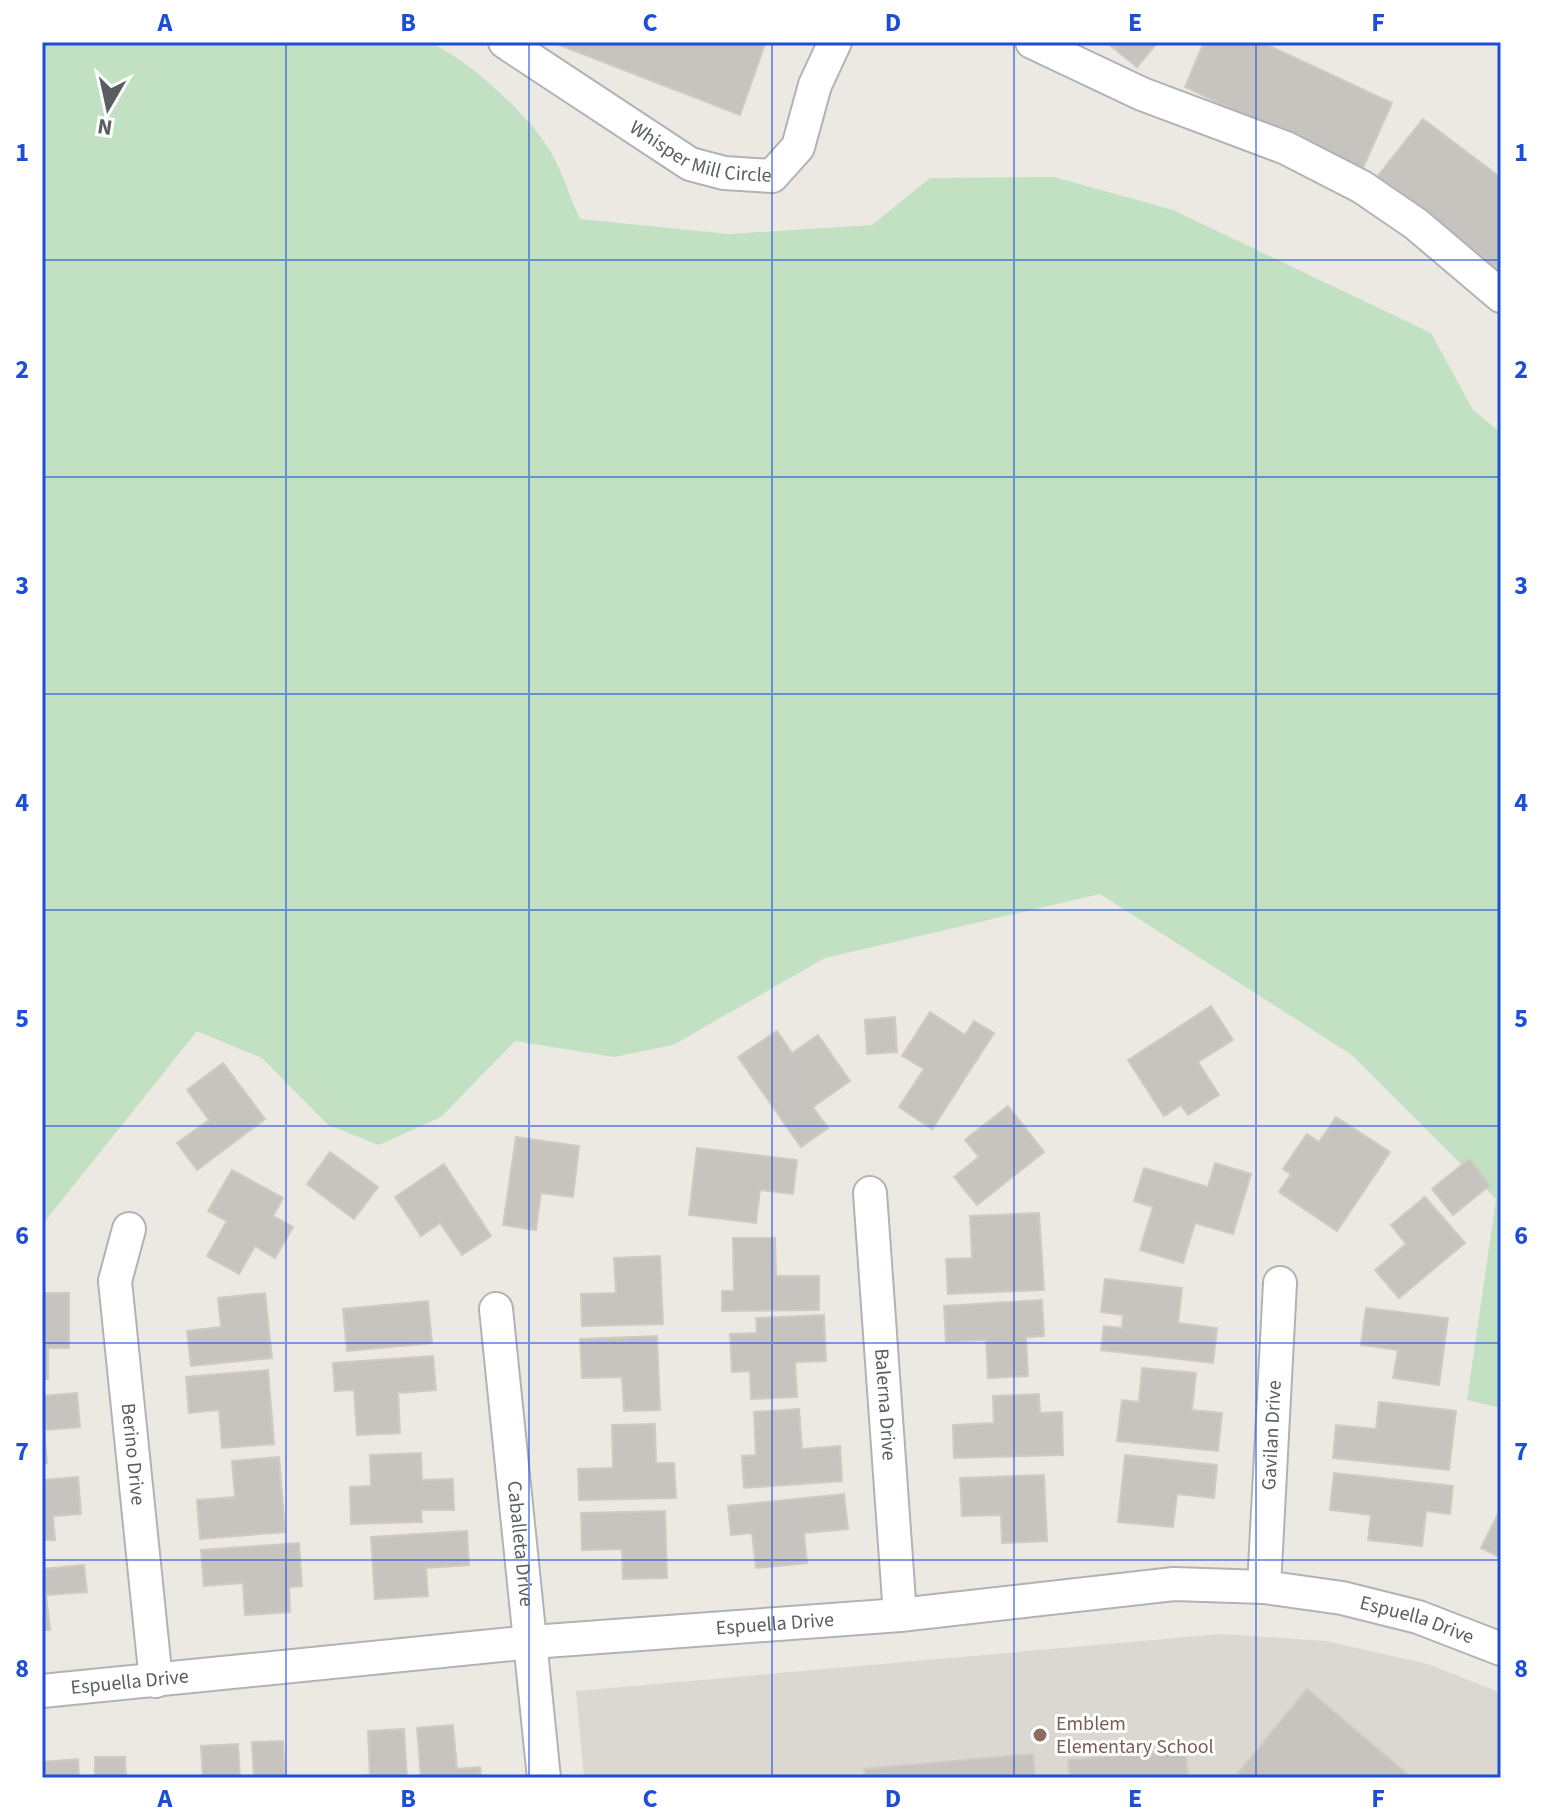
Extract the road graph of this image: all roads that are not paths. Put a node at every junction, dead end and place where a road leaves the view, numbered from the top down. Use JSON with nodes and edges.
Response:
{"nodes":[{"id":1,"x":505,"y":42,"type":"edge"},
{"id":2,"x":835,"y":42,"type":"edge"},
{"id":3,"x":1033,"y":42,"type":"edge"},
{"id":4,"x":1501,"y":296,"type":"edge"},
{"id":5,"x":870,"y":1193,"type":"dead end"},
{"id":6,"x":129,"y":1229,"type":"dead end"},
{"id":7,"x":1280,"y":1283,"type":"dead end"},
{"id":8,"x":496,"y":1309,"type":"dead end"},
{"id":9,"x":1264,"y":1587,"type":"junction"},
{"id":10,"x":900,"y":1615,"type":"junction"},
{"id":11,"x":532,"y":1642,"type":"junction"},
{"id":12,"x":1501,"y":1649,"type":"edge"},
{"id":13,"x":156,"y":1681,"type":"junction"},
{"id":14,"x":42,"y":1691,"type":"edge"},
{"id":15,"x":544,"y":1778,"type":"edge"}],
"edges":[{"from":1,"to":2,"type":"street","name":"Whisper Mill Circle"},
{"from":3,"to":4,"type":"street"},
{"from":5,"to":10,"type":"street","name":"Balerna Drive"},
{"from":6,"to":13,"type":"street","name":"Berino Drive"},
{"from":7,"to":9,"type":"street","name":"Gavilan Drive"},
{"from":8,"to":11,"type":"street","name":"Caballeta Drive"},
{"from":9,"to":10,"type":"street","name":"Espuella Drive"},
{"from":9,"to":12,"type":"street","name":"Espuella Drive"},
{"from":10,"to":11,"type":"street","name":"Espuella Drive"},
{"from":11,"to":13,"type":"street","name":"Espuella Drive"},
{"from":11,"to":15,"type":"street","name":"Caballeta Drive"},
{"from":13,"to":14,"type":"street","name":"Espuella Drive"}]}
